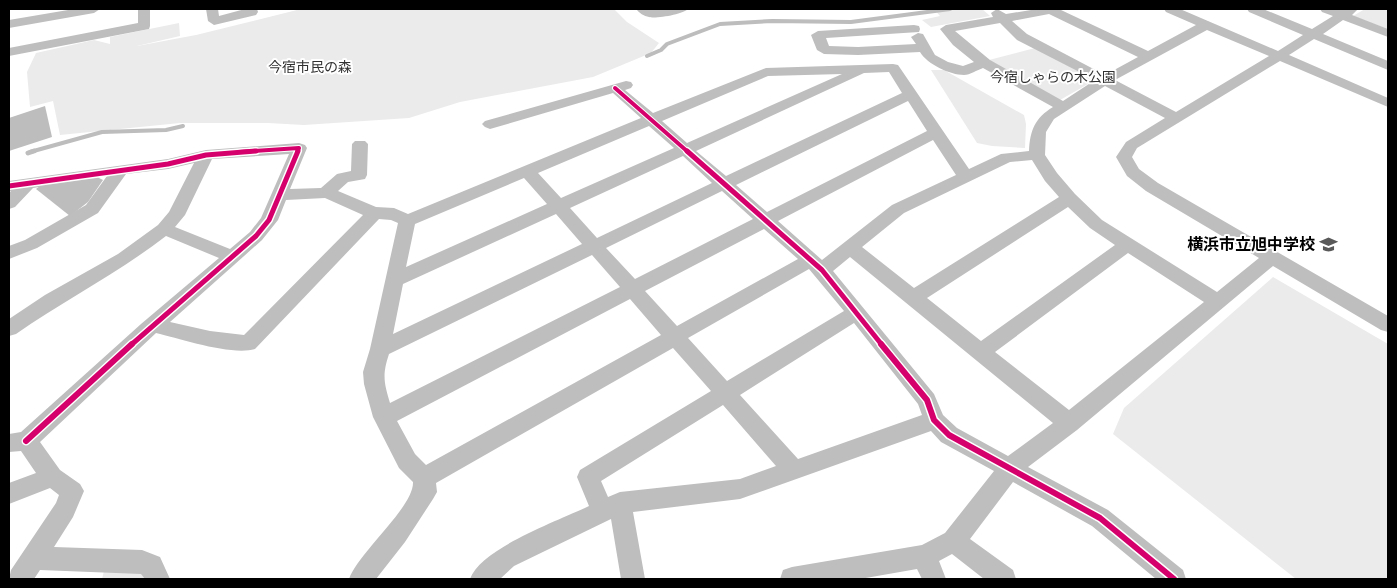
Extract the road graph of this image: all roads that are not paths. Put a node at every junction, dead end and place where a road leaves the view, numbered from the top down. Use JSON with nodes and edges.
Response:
{"nodes":[{"id":1,"x":94,"y":9,"type":"edge"},
{"id":2,"x":144,"y":9,"type":"edge"},
{"id":3,"x":212,"y":9,"type":"edge"},
{"id":4,"x":250,"y":9,"type":"edge"},
{"id":5,"x":642,"y":9,"type":"edge"},
{"id":6,"x":682,"y":9,"type":"edge"},
{"id":7,"x":1053,"y":9,"type":"edge"},
{"id":8,"x":1170,"y":9,"type":"edge"},
{"id":9,"x":1253,"y":9,"type":"edge"},
{"id":10,"x":1326,"y":9,"type":"edge"},
{"id":11,"x":1347,"y":12,"type":"edge"},
{"id":12,"x":998,"y":14,"type":"edge"},
{"id":13,"x":9,"y":24,"type":"edge"},
{"id":14,"x":1206,"y":25,"type":"junction"},
{"id":15,"x":913,"y":27,"type":"joint"},
{"id":16,"x":1388,"y":33,"type":"edge"},
{"id":17,"x":1312,"y":34,"type":"junction"},
{"id":18,"x":924,"y":48,"type":"junction"},
{"id":19,"x":9,"y":52,"type":"edge"},
{"id":20,"x":1279,"y":56,"type":"junction"},
{"id":21,"x":1149,"y":57,"type":"junction"},
{"id":22,"x":984,"y":62,"type":"junction"},
{"id":23,"x":1388,"y":66,"type":"edge"},
{"id":24,"x":866,"y":69,"type":"junction"},
{"id":25,"x":1105,"y":80,"type":"junction"},
{"id":26,"x":911,"y":94,"type":"junction"},
{"id":27,"x":1388,"y":104,"type":"edge"},
{"id":28,"x":1062,"y":106,"type":"junction"},
{"id":29,"x":1177,"y":118,"type":"junction"},
{"id":30,"x":650,"y":119,"type":"junction"},
{"id":31,"x":490,"y":124,"type":"dead end"},
{"id":32,"x":937,"y":132,"type":"junction"},
{"id":33,"x":360,"y":144,"type":"dead end"},
{"id":34,"x":686,"y":150,"type":"junction"},
{"id":35,"x":206,"y":154,"type":"junction"},
{"id":36,"x":1038,"y":155,"type":"junction"},
{"id":37,"x":121,"y":169,"type":"junction"},
{"id":38,"x":526,"y":170,"type":"junction"},
{"id":39,"x":966,"y":177,"type":"junction"},
{"id":40,"x":28,"y":183,"type":"junction"},
{"id":41,"x":724,"y":184,"type":"junction"},
{"id":42,"x":9,"y":186,"type":"edge"},
{"id":43,"x":326,"y":193,"type":"junction"},
{"id":44,"x":280,"y":195,"type":"junction"},
{"id":45,"x":1069,"y":198,"type":"junction"},
{"id":46,"x":9,"y":202,"type":"edge"},
{"id":47,"x":559,"y":207,"type":"junction"},
{"id":48,"x":374,"y":213,"type":"junction"},
{"id":49,"x":766,"y":220,"type":"junction"},
{"id":50,"x":407,"y":221,"type":"junction"},
{"id":51,"x":164,"y":229,"type":"junction"},
{"id":52,"x":1127,"y":245,"type":"junction"},
{"id":53,"x":594,"y":246,"type":"junction"},
{"id":54,"x":851,"y":248,"type":"junction"},
{"id":55,"x":9,"y":253,"type":"edge"},
{"id":56,"x":231,"y":256,"type":"junction"},
{"id":57,"x":1272,"y":257,"type":"junction"},
{"id":58,"x":816,"y":265,"type":"junction"},
{"id":59,"x":394,"y":280,"type":"junction"},
{"id":60,"x":632,"y":289,"type":"junction"},
{"id":61,"x":914,"y":298,"type":"junction"},
{"id":62,"x":1217,"y":302,"type":"junction"},
{"id":63,"x":857,"y":312,"type":"junction"},
{"id":64,"x":1388,"y":324,"type":"edge"},
{"id":65,"x":153,"y":325,"type":"junction"},
{"id":66,"x":9,"y":329,"type":"edge"},
{"id":67,"x":675,"y":337,"type":"junction"},
{"id":68,"x":380,"y":348,"type":"junction"},
{"id":69,"x":981,"y":352,"type":"junction"},
{"id":70,"x":725,"y":393,"type":"junction"},
{"id":71,"x":384,"y":417,"type":"junction"},
{"id":72,"x":934,"y":420,"type":"junction"},
{"id":73,"x":1069,"y":423,"type":"junction"},
{"id":74,"x":18,"y":442,"type":"edge"},
{"id":75,"x":1010,"y":468,"type":"junction"},
{"id":76,"x":794,"y":470,"type":"junction"},
{"id":77,"x":52,"y":477,"type":"junction"},
{"id":78,"x":424,"y":478,"type":"junction"},
{"id":79,"x":9,"y":494,"type":"edge"},
{"id":80,"x":611,"y":506,"type":"junction"},
{"id":81,"x":954,"y":541,"type":"junction"},
{"id":82,"x":924,"y":556,"type":"junction"},
{"id":83,"x":33,"y":558,"type":"junction"},
{"id":84,"x":20,"y":579,"type":"edge"},
{"id":85,"x":158,"y":579,"type":"edge"},
{"id":86,"x":360,"y":579,"type":"edge"},
{"id":87,"x":482,"y":579,"type":"edge"},
{"id":88,"x":633,"y":579,"type":"edge"},
{"id":89,"x":792,"y":579,"type":"edge"},
{"id":90,"x":934,"y":579,"type":"edge"},
{"id":91,"x":1004,"y":579,"type":"edge"},
{"id":92,"x":1174,"y":579,"type":"edge"}],
"edges":[{"from":1,"to":13,"type":"street"},
{"from":2,"to":19,"type":"street"},
{"from":3,"to":4,"type":"street"},
{"from":5,"to":6,"type":"street"},
{"from":7,"to":12,"type":"street"},
{"from":7,"to":21,"type":"street"},
{"from":8,"to":14,"type":"street"},
{"from":9,"to":17,"type":"street"},
{"from":10,"to":11,"type":"street"},
{"from":11,"to":16,"type":"street"},
{"from":11,"to":17,"type":"street"},
{"from":12,"to":22,"type":"street"},
{"from":12,"to":25,"type":"street"},
{"from":14,"to":20,"type":"street"},
{"from":14,"to":21,"type":"street"},
{"from":15,"to":18,"type":"street"},
{"from":15,"to":18,"type":"street"},
{"from":17,"to":20,"type":"street"},
{"from":17,"to":23,"type":"street"},
{"from":18,"to":22,"type":"street"},
{"from":20,"to":27,"type":"street"},
{"from":20,"to":29,"type":"street"},
{"from":21,"to":25,"type":"street"},
{"from":22,"to":28,"type":"street"},
{"from":24,"to":26,"type":"street"},
{"from":24,"to":30,"type":"street"},
{"from":24,"to":34,"type":"street"},
{"from":25,"to":28,"type":"street"},
{"from":25,"to":29,"type":"street"},
{"from":26,"to":32,"type":"street"},
{"from":26,"to":41,"type":"street"},
{"from":28,"to":36,"type":"street"},
{"from":29,"to":57,"type":"street"},
{"from":30,"to":31,"type":"street"},
{"from":30,"to":34,"type":"street"},
{"from":30,"to":38,"type":"street"},
{"from":32,"to":39,"type":"street"},
{"from":32,"to":49,"type":"street"},
{"from":33,"to":43,"type":"street"},
{"from":34,"to":41,"type":"street"},
{"from":34,"to":47,"type":"street"},
{"from":35,"to":37,"type":"street"},
{"from":35,"to":44,"type":"street"},
{"from":35,"to":51,"type":"street"},
{"from":36,"to":39,"type":"street"},
{"from":36,"to":45,"type":"street"},
{"from":37,"to":40,"type":"street"},
{"from":37,"to":55,"type":"street"},
{"from":38,"to":47,"type":"street"},
{"from":38,"to":50,"type":"street"},
{"from":39,"to":54,"type":"street"},
{"from":40,"to":42,"type":"street"},
{"from":40,"to":46,"type":"street"},
{"from":41,"to":49,"type":"street"},
{"from":41,"to":53,"type":"street"},
{"from":43,"to":44,"type":"street"},
{"from":43,"to":48,"type":"street"},
{"from":44,"to":56,"type":"street"},
{"from":45,"to":52,"type":"street"},
{"from":45,"to":61,"type":"street"},
{"from":47,"to":53,"type":"street"},
{"from":47,"to":59,"type":"street"},
{"from":48,"to":50,"type":"street"},
{"from":48,"to":65,"type":"street"},
{"from":49,"to":58,"type":"street"},
{"from":49,"to":60,"type":"street"},
{"from":50,"to":59,"type":"street"},
{"from":51,"to":56,"type":"street"},
{"from":51,"to":66,"type":"street"},
{"from":52,"to":62,"type":"street"},
{"from":52,"to":69,"type":"street"},
{"from":53,"to":60,"type":"street"},
{"from":53,"to":68,"type":"street"},
{"from":54,"to":58,"type":"street"},
{"from":54,"to":61,"type":"street"},
{"from":56,"to":65,"type":"street"},
{"from":57,"to":62,"type":"street"},
{"from":57,"to":64,"type":"street"},
{"from":58,"to":63,"type":"street"},
{"from":58,"to":67,"type":"street"},
{"from":59,"to":68,"type":"street"},
{"from":60,"to":67,"type":"street"},
{"from":60,"to":71,"type":"street"},
{"from":61,"to":69,"type":"street"},
{"from":62,"to":73,"type":"street"},
{"from":63,"to":70,"type":"street"},
{"from":63,"to":72,"type":"street"},
{"from":65,"to":74,"type":"street"},
{"from":67,"to":70,"type":"street"},
{"from":67,"to":78,"type":"street"},
{"from":68,"to":71,"type":"street"},
{"from":69,"to":73,"type":"street"},
{"from":70,"to":76,"type":"street"},
{"from":70,"to":80,"type":"street"},
{"from":71,"to":78,"type":"street"},
{"from":72,"to":75,"type":"street"},
{"from":72,"to":76,"type":"street"},
{"from":73,"to":75,"type":"street"},
{"from":74,"to":77,"type":"street"},
{"from":75,"to":81,"type":"street"},
{"from":75,"to":92,"type":"street"},
{"from":76,"to":80,"type":"street"},
{"from":77,"to":79,"type":"street"},
{"from":77,"to":83,"type":"street"},
{"from":78,"to":86,"type":"street"},
{"from":80,"to":87,"type":"street"},
{"from":80,"to":88,"type":"street"},
{"from":81,"to":82,"type":"street"},
{"from":81,"to":91,"type":"street"},
{"from":82,"to":89,"type":"street"},
{"from":82,"to":90,"type":"street"},
{"from":83,"to":84,"type":"street"},
{"from":83,"to":85,"type":"street"}]}
